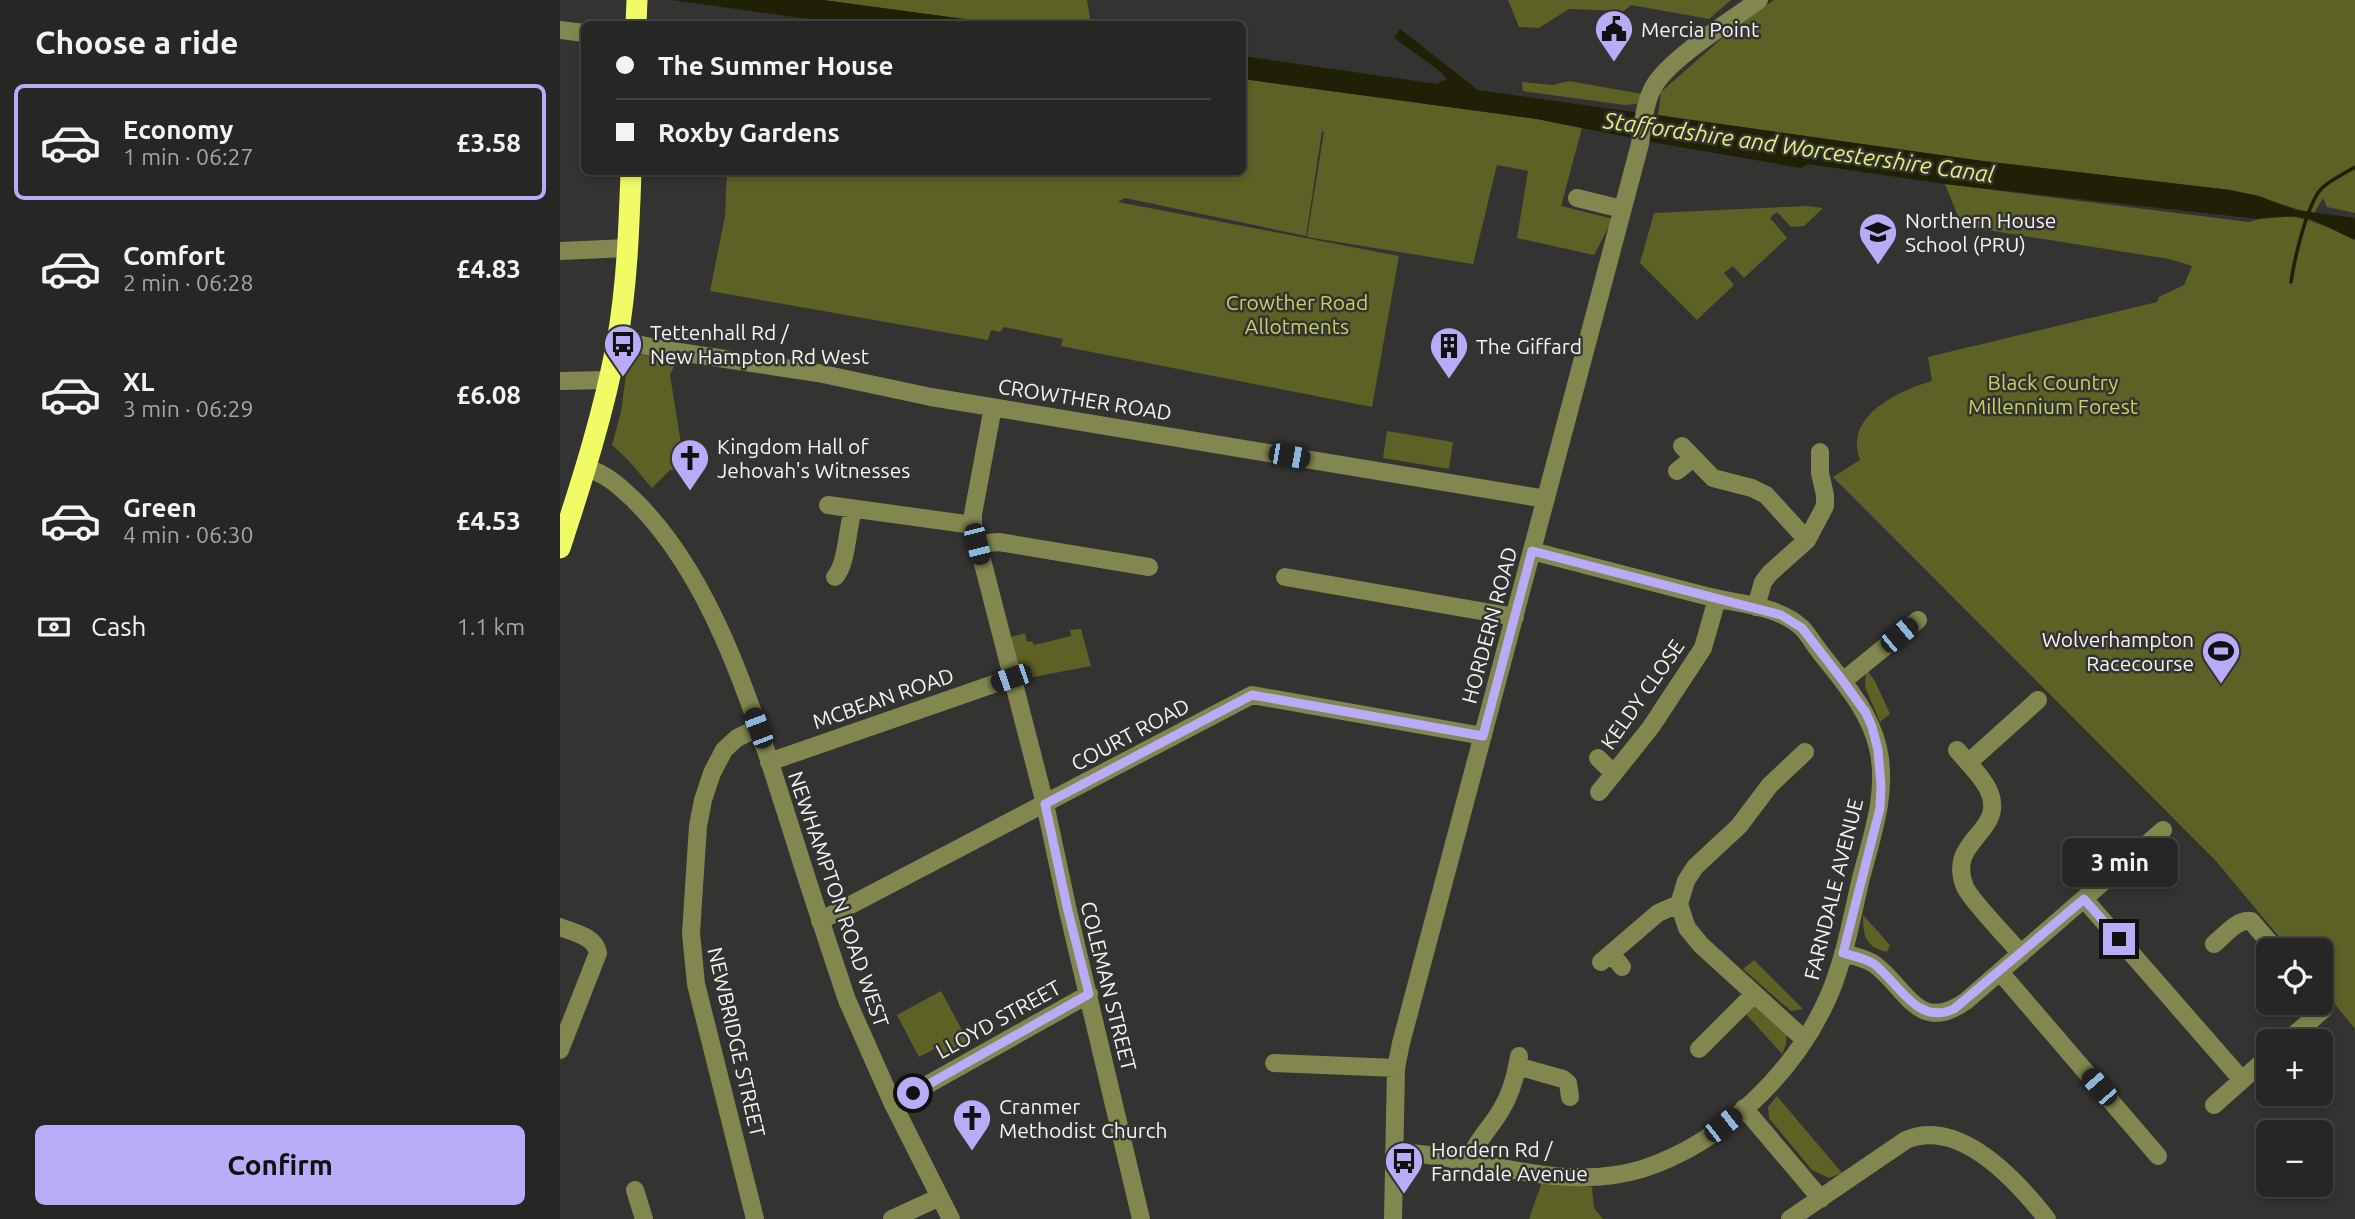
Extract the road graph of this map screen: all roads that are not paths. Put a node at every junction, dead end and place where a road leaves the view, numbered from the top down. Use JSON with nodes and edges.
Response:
{"nodes":[{"id":1,"x":1759,"y":0,"type":"edge"},
{"id":2,"x":560,"y":30,"type":"edge"},
{"id":3,"x":581,"y":33,"type":"edge"},
{"id":4,"x":632,"y":175,"type":"edge"},
{"id":5,"x":1577,"y":198,"type":"dead end"},
{"id":6,"x":1622,"y":209,"type":"junction"},
{"id":7,"x":627,"y":248,"type":"junction"},
{"id":8,"x":560,"y":251,"type":"edge"},
{"id":9,"x":617,"y":340,"type":"junction"},
{"id":10,"x":609,"y":380,"type":"junction"},
{"id":11,"x":560,"y":381,"type":"edge"},
{"id":12,"x":993,"y":407,"type":"junction"},
{"id":13,"x":1820,"y":452,"type":"dead end"},
{"id":14,"x":586,"y":468,"type":"junction"},
{"id":15,"x":1677,"y":471,"type":"dead end"},
{"id":16,"x":1546,"y":499,"type":"junction"},
{"id":17,"x":828,"y":505,"type":"dead end"},
{"id":18,"x":853,"y":510,"type":"junction"},
{"id":19,"x":973,"y":525,"type":"junction"},
{"id":20,"x":1807,"y":540,"type":"junction"},
{"id":21,"x":977,"y":544,"type":"junction"},
{"id":22,"x":560,"y":548,"type":"edge"},
{"id":23,"x":1532,"y":551,"type":"junction"},
{"id":24,"x":1149,"y":567,"type":"dead end"},
{"id":25,"x":835,"y":577,"type":"dead end"},
{"id":26,"x":1285,"y":577,"type":"dead end"},
{"id":27,"x":1717,"y":599,"type":"junction"},
{"id":28,"x":1756,"y":607,"type":"junction"},
{"id":29,"x":1515,"y":617,"type":"junction"},
{"id":30,"x":1918,"y":620,"type":"dead end"},
{"id":31,"x":1011,"y":678,"type":"junction"},
{"id":32,"x":1843,"y":681,"type":"junction"},
{"id":33,"x":2038,"y":700,"type":"dead end"},
{"id":34,"x":758,"y":728,"type":"junction"},
{"id":35,"x":1483,"y":736,"type":"junction"},
{"id":36,"x":1598,"y":758,"type":"dead end"},
{"id":37,"x":769,"y":762,"type":"junction"},
{"id":38,"x":1802,"y":762,"type":"dead end"},
{"id":39,"x":1614,"y":774,"type":"junction"},
{"id":40,"x":1599,"y":792,"type":"dead end"},
{"id":41,"x":1045,"y":804,"type":"junction"},
{"id":42,"x":2159,"y":841,"type":"dead end"},
{"id":43,"x":2084,"y":899,"type":"junction"},
{"id":44,"x":1679,"y":904,"type":"junction"},
{"id":45,"x":820,"y":921,"type":"junction"},
{"id":46,"x":560,"y":927,"type":"edge"},
{"id":47,"x":2266,"y":938,"type":"edge"},
{"id":48,"x":2214,"y":944,"type":"dead end"},
{"id":49,"x":1843,"y":953,"type":"junction"},
{"id":50,"x":2021,"y":954,"type":"junction"},
{"id":51,"x":1622,"y":967,"type":"dead end"},
{"id":52,"x":2000,"y":972,"type":"junction"},
{"id":53,"x":1089,"y":994,"type":"junction"},
{"id":54,"x":1754,"y":995,"type":"junction"},
{"id":55,"x":2318,"y":1015,"type":"edge"},
{"id":56,"x":2301,"y":1029,"type":"edge"},
{"id":57,"x":1805,"y":1040,"type":"junction"},
{"id":58,"x":1699,"y":1049,"type":"dead end"},
{"id":59,"x":560,"y":1050,"type":"edge"},
{"id":60,"x":1274,"y":1063,"type":"dead end"},
{"id":61,"x":1396,"y":1068,"type":"junction"},
{"id":62,"x":2256,"y":1068,"type":"edge"},
{"id":63,"x":2242,"y":1080,"type":"junction"},
{"id":64,"x":1570,"y":1097,"type":"dead end"},
{"id":65,"x":892,"y":1104,"type":"junction"},
{"id":66,"x":2214,"y":1105,"type":"dead end"},
{"id":67,"x":1744,"y":1108,"type":"junction"},
{"id":68,"x":1394,"y":1152,"type":"junction"},
{"id":69,"x":2148,"y":1152,"type":"dead end"},
{"id":70,"x":1468,"y":1163,"type":"junction"},
{"id":71,"x":635,"y":1189,"type":"dead end"},
{"id":72,"x":940,"y":1197,"type":"junction"},
{"id":73,"x":1821,"y":1199,"type":"junction"},
{"id":74,"x":644,"y":1219,"type":"edge"},
{"id":75,"x":755,"y":1219,"type":"edge"},
{"id":76,"x":892,"y":1219,"type":"edge"},
{"id":77,"x":951,"y":1219,"type":"edge"},
{"id":78,"x":1141,"y":1219,"type":"edge"},
{"id":79,"x":1394,"y":1219,"type":"edge"},
{"id":80,"x":1790,"y":1219,"type":"edge"},
{"id":81,"x":2047,"y":1219,"type":"edge"}],
"edges":[{"from":1,"to":6,"type":"street","name":"HORDERN ROAD"},
{"from":2,"to":3,"type":"street"},
{"from":4,"to":7,"type":"highway"},
{"from":5,"to":6,"type":"street"},
{"from":6,"to":16,"type":"street","name":"HORDERN ROAD"},
{"from":7,"to":8,"type":"street"},
{"from":7,"to":9,"type":"highway"},
{"from":9,"to":10,"type":"highway"},
{"from":9,"to":12,"type":"street","name":"CROWTHER ROAD"},
{"from":10,"to":11,"type":"street"},
{"from":10,"to":14,"type":"highway"},
{"from":12,"to":16,"type":"street","name":"CROWTHER ROAD"},
{"from":12,"to":19,"type":"street","name":"COLEMAN STREET"},
{"from":13,"to":20,"type":"street"},
{"from":14,"to":22,"type":"highway"},
{"from":14,"to":34,"type":"street","name":"NEWHAMPTON ROAD WEST"},
{"from":15,"to":20,"type":"street"},
{"from":16,"to":23,"type":"street","name":"HORDERN ROAD"},
{"from":17,"to":18,"type":"street"},
{"from":18,"to":19,"type":"street"},
{"from":18,"to":25,"type":"street"},
{"from":19,"to":21,"type":"street","name":"COLEMAN STREET"},
{"from":20,"to":28,"type":"street"},
{"from":21,"to":24,"type":"street"},
{"from":21,"to":31,"type":"street","name":"COLEMAN STREET"},
{"from":23,"to":27,"type":"street","name":"FARNDALE AVENUE"},
{"from":23,"to":29,"type":"street","name":"HORDERN ROAD"},
{"from":26,"to":29,"type":"street"},
{"from":27,"to":28,"type":"street","name":"FARNDALE AVENUE"},
{"from":27,"to":39,"type":"street","name":"KELDY CLOSE"},
{"from":28,"to":32,"type":"street","name":"FARNDALE AVENUE"},
{"from":29,"to":35,"type":"street","name":"HORDERN ROAD"},
{"from":30,"to":32,"type":"street"},
{"from":31,"to":37,"type":"street","name":"MCBEAN ROAD"},
{"from":31,"to":41,"type":"street","name":"COLEMAN STREET"},
{"from":32,"to":49,"type":"street","name":"FARNDALE AVENUE"},
{"from":33,"to":50,"type":"street"},
{"from":34,"to":37,"type":"street","name":"NEWHAMPTON ROAD WEST"},
{"from":34,"to":75,"type":"street","name":"NEWBRIDGE STREET"},
{"from":35,"to":41,"type":"street","name":"COURT ROAD"},
{"from":35,"to":61,"type":"street","name":"HORDERN ROAD"},
{"from":36,"to":39,"type":"street","name":"KELDY CLOSE"},
{"from":37,"to":45,"type":"street","name":"NEWHAMPTON ROAD WEST"},
{"from":38,"to":44,"type":"street"},
{"from":39,"to":40,"type":"street","name":"KELDY CLOSE"},
{"from":41,"to":45,"type":"street","name":"COURT ROAD"},
{"from":41,"to":53,"type":"street","name":"COLEMAN STREET"},
{"from":42,"to":43,"type":"street"},
{"from":43,"to":50,"type":"street"},
{"from":43,"to":63,"type":"street"},
{"from":44,"to":51,"type":"street"},
{"from":44,"to":54,"type":"street"},
{"from":45,"to":65,"type":"street","name":"NEWHAMPTON ROAD WEST"},
{"from":46,"to":59,"type":"street"},
{"from":47,"to":48,"type":"street"},
{"from":49,"to":52,"type":"street"},
{"from":49,"to":57,"type":"street","name":"FARNDALE AVENUE"},
{"from":50,"to":52,"type":"street"},
{"from":52,"to":69,"type":"street"},
{"from":53,"to":65,"type":"street","name":"LLOYD STREET"},
{"from":53,"to":78,"type":"street","name":"COLEMAN STREET"},
{"from":54,"to":57,"type":"street"},
{"from":54,"to":58,"type":"street"},
{"from":55,"to":56,"type":"street"},
{"from":57,"to":67,"type":"street","name":"FARNDALE AVENUE"},
{"from":60,"to":61,"type":"street"},
{"from":61,"to":68,"type":"street","name":"HORDERN ROAD"},
{"from":62,"to":63,"type":"street"},
{"from":63,"to":66,"type":"street"},
{"from":64,"to":70,"type":"street"},
{"from":65,"to":72,"type":"street","name":"NEWHAMPTON ROAD WEST"},
{"from":67,"to":70,"type":"street","name":"FARNDALE AVENUE"},
{"from":67,"to":73,"type":"street"},
{"from":68,"to":70,"type":"street","name":"FARNDALE AVENUE"},
{"from":68,"to":79,"type":"street","name":"HORDERN ROAD"},
{"from":71,"to":74,"type":"street"},
{"from":72,"to":76,"type":"street"},
{"from":72,"to":77,"type":"street","name":"NEWHAMPTON ROAD WEST"},
{"from":73,"to":80,"type":"street"},
{"from":73,"to":81,"type":"street"}]}
